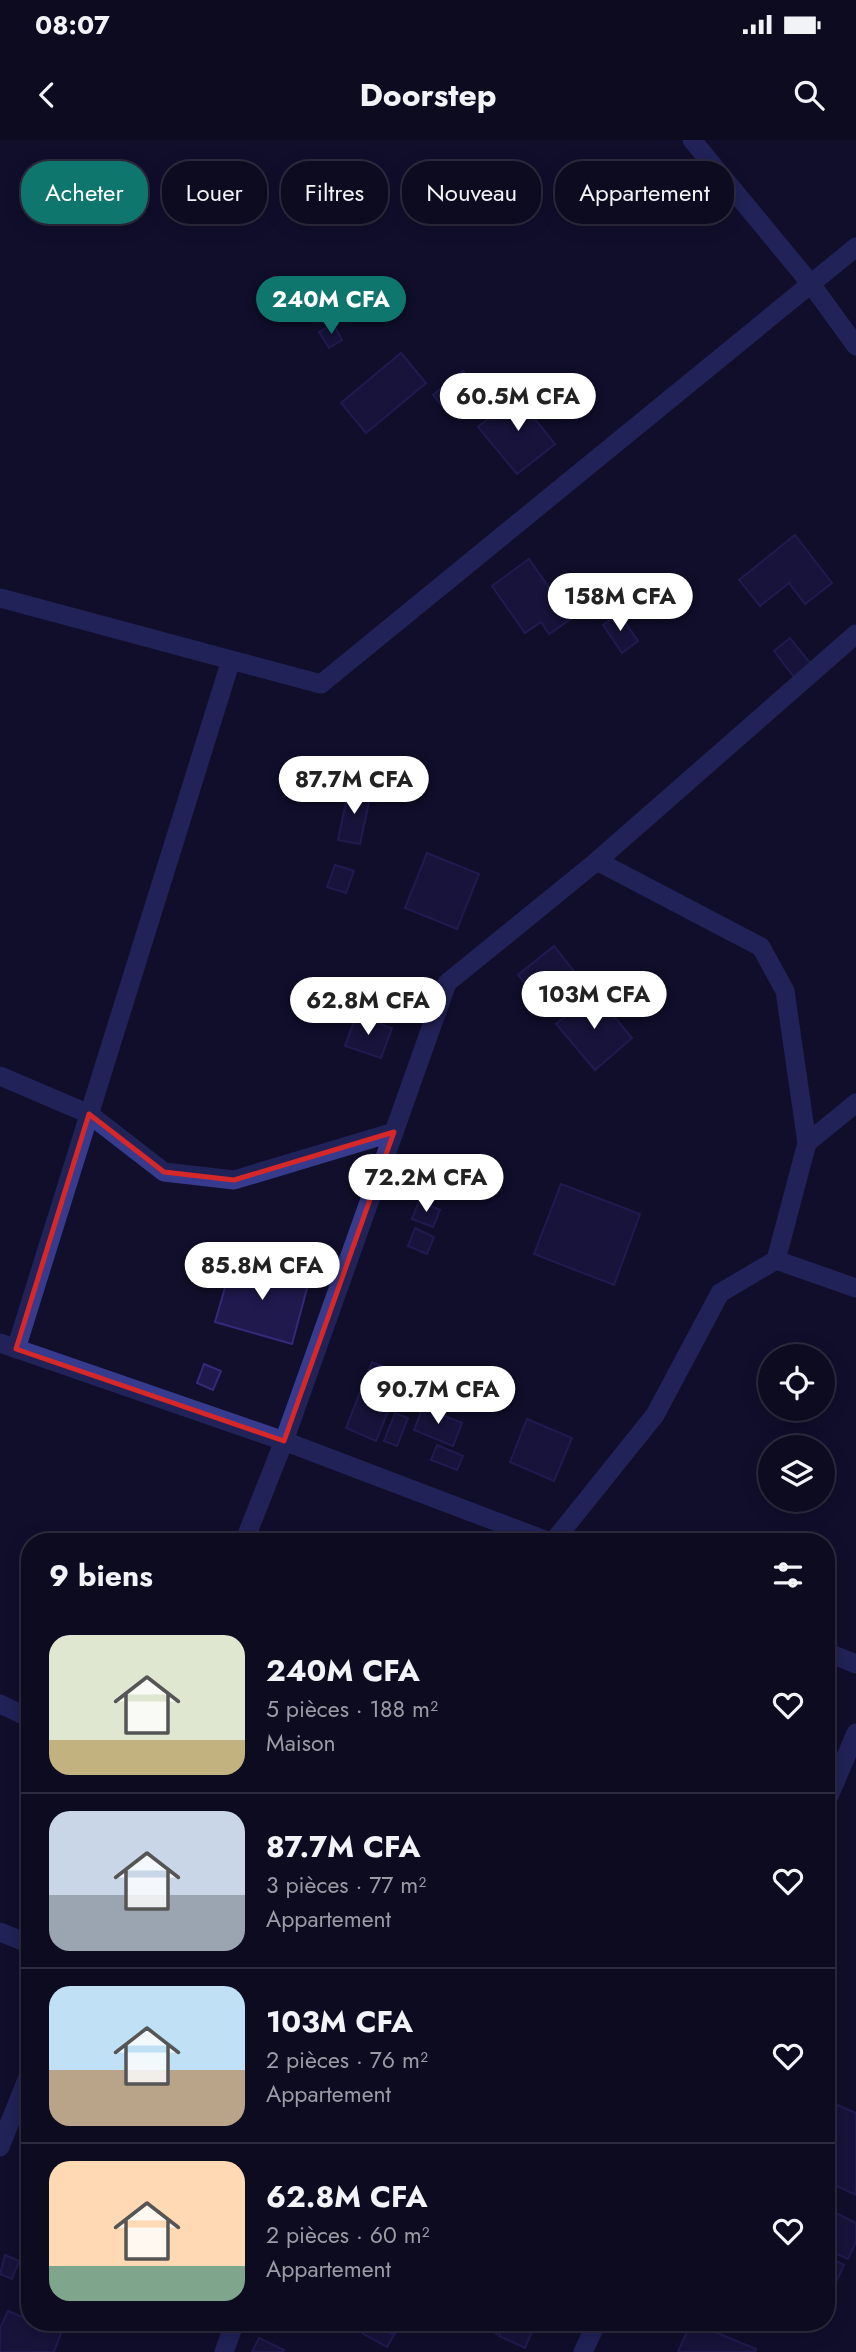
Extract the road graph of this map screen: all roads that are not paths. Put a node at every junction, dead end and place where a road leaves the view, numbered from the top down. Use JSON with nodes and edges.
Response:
{"nodes":[{"id":1,"x":692,"y":140,"type":"edge"},
{"id":2,"x":856,"y":247,"type":"edge"},
{"id":3,"x":811,"y":284,"type":"junction"},
{"id":4,"x":856,"y":346,"type":"edge"},
{"id":5,"x":0,"y":598,"type":"edge"},
{"id":6,"x":856,"y":634,"type":"edge"},
{"id":7,"x":230,"y":660,"type":"junction"},
{"id":8,"x":597,"y":861,"type":"junction"},
{"id":9,"x":0,"y":1076,"type":"edge"},
{"id":10,"x":856,"y":1103,"type":"edge"},
{"id":11,"x":89,"y":1114,"type":"junction"},
{"id":12,"x":394,"y":1132,"type":"junction"},
{"id":13,"x":807,"y":1143,"type":"junction"},
{"id":14,"x":776,"y":1260,"type":"junction"},
{"id":15,"x":856,"y":1288,"type":"edge"},
{"id":16,"x":8,"y":1346,"type":"edge"},
{"id":17,"x":284,"y":1441,"type":"junction"},
{"id":18,"x":248,"y":1533,"type":"edge"},
{"id":19,"x":527,"y":1533,"type":"edge"},
{"id":20,"x":558,"y":1533,"type":"edge"},
{"id":21,"x":835,"y":1656,"type":"edge"},
{"id":22,"x":856,"y":1664,"type":"edge"},
{"id":23,"x":0,"y":1704,"type":"edge"},
{"id":24,"x":21,"y":1714,"type":"edge"},
{"id":25,"x":856,"y":1733,"type":"edge"},
{"id":26,"x":835,"y":1781,"type":"edge"},
{"id":27,"x":0,"y":1932,"type":"edge"},
{"id":28,"x":21,"y":1940,"type":"edge"},
{"id":29,"x":21,"y":2094,"type":"edge"},
{"id":30,"x":0,"y":2147,"type":"edge"},
{"id":31,"x":232,"y":2331,"type":"edge"},
{"id":32,"x":593,"y":2331,"type":"edge"},
{"id":33,"x":224,"y":2352,"type":"edge"},
{"id":34,"x":583,"y":2352,"type":"edge"}],
"edges":[{"from":1,"to":3,"type":"street"},
{"from":2,"to":3,"type":"street"},
{"from":3,"to":4,"type":"street"},
{"from":3,"to":7,"type":"street"},
{"from":5,"to":7,"type":"street"},
{"from":6,"to":8,"type":"street"},
{"from":7,"to":11,"type":"street"},
{"from":8,"to":12,"type":"street"},
{"from":8,"to":13,"type":"street"},
{"from":9,"to":11,"type":"street"},
{"from":10,"to":13,"type":"street"},
{"from":11,"to":12,"type":"street"},
{"from":11,"to":16,"type":"street"},
{"from":12,"to":17,"type":"street"},
{"from":13,"to":14,"type":"street"},
{"from":14,"to":15,"type":"street"},
{"from":14,"to":20,"type":"street"},
{"from":16,"to":17,"type":"street"},
{"from":17,"to":18,"type":"street"},
{"from":17,"to":19,"type":"street"},
{"from":21,"to":22,"type":"street"},
{"from":23,"to":24,"type":"street"},
{"from":25,"to":26,"type":"street"},
{"from":27,"to":28,"type":"street"},
{"from":29,"to":30,"type":"street"},
{"from":31,"to":33,"type":"street"},
{"from":32,"to":34,"type":"street"}]}
